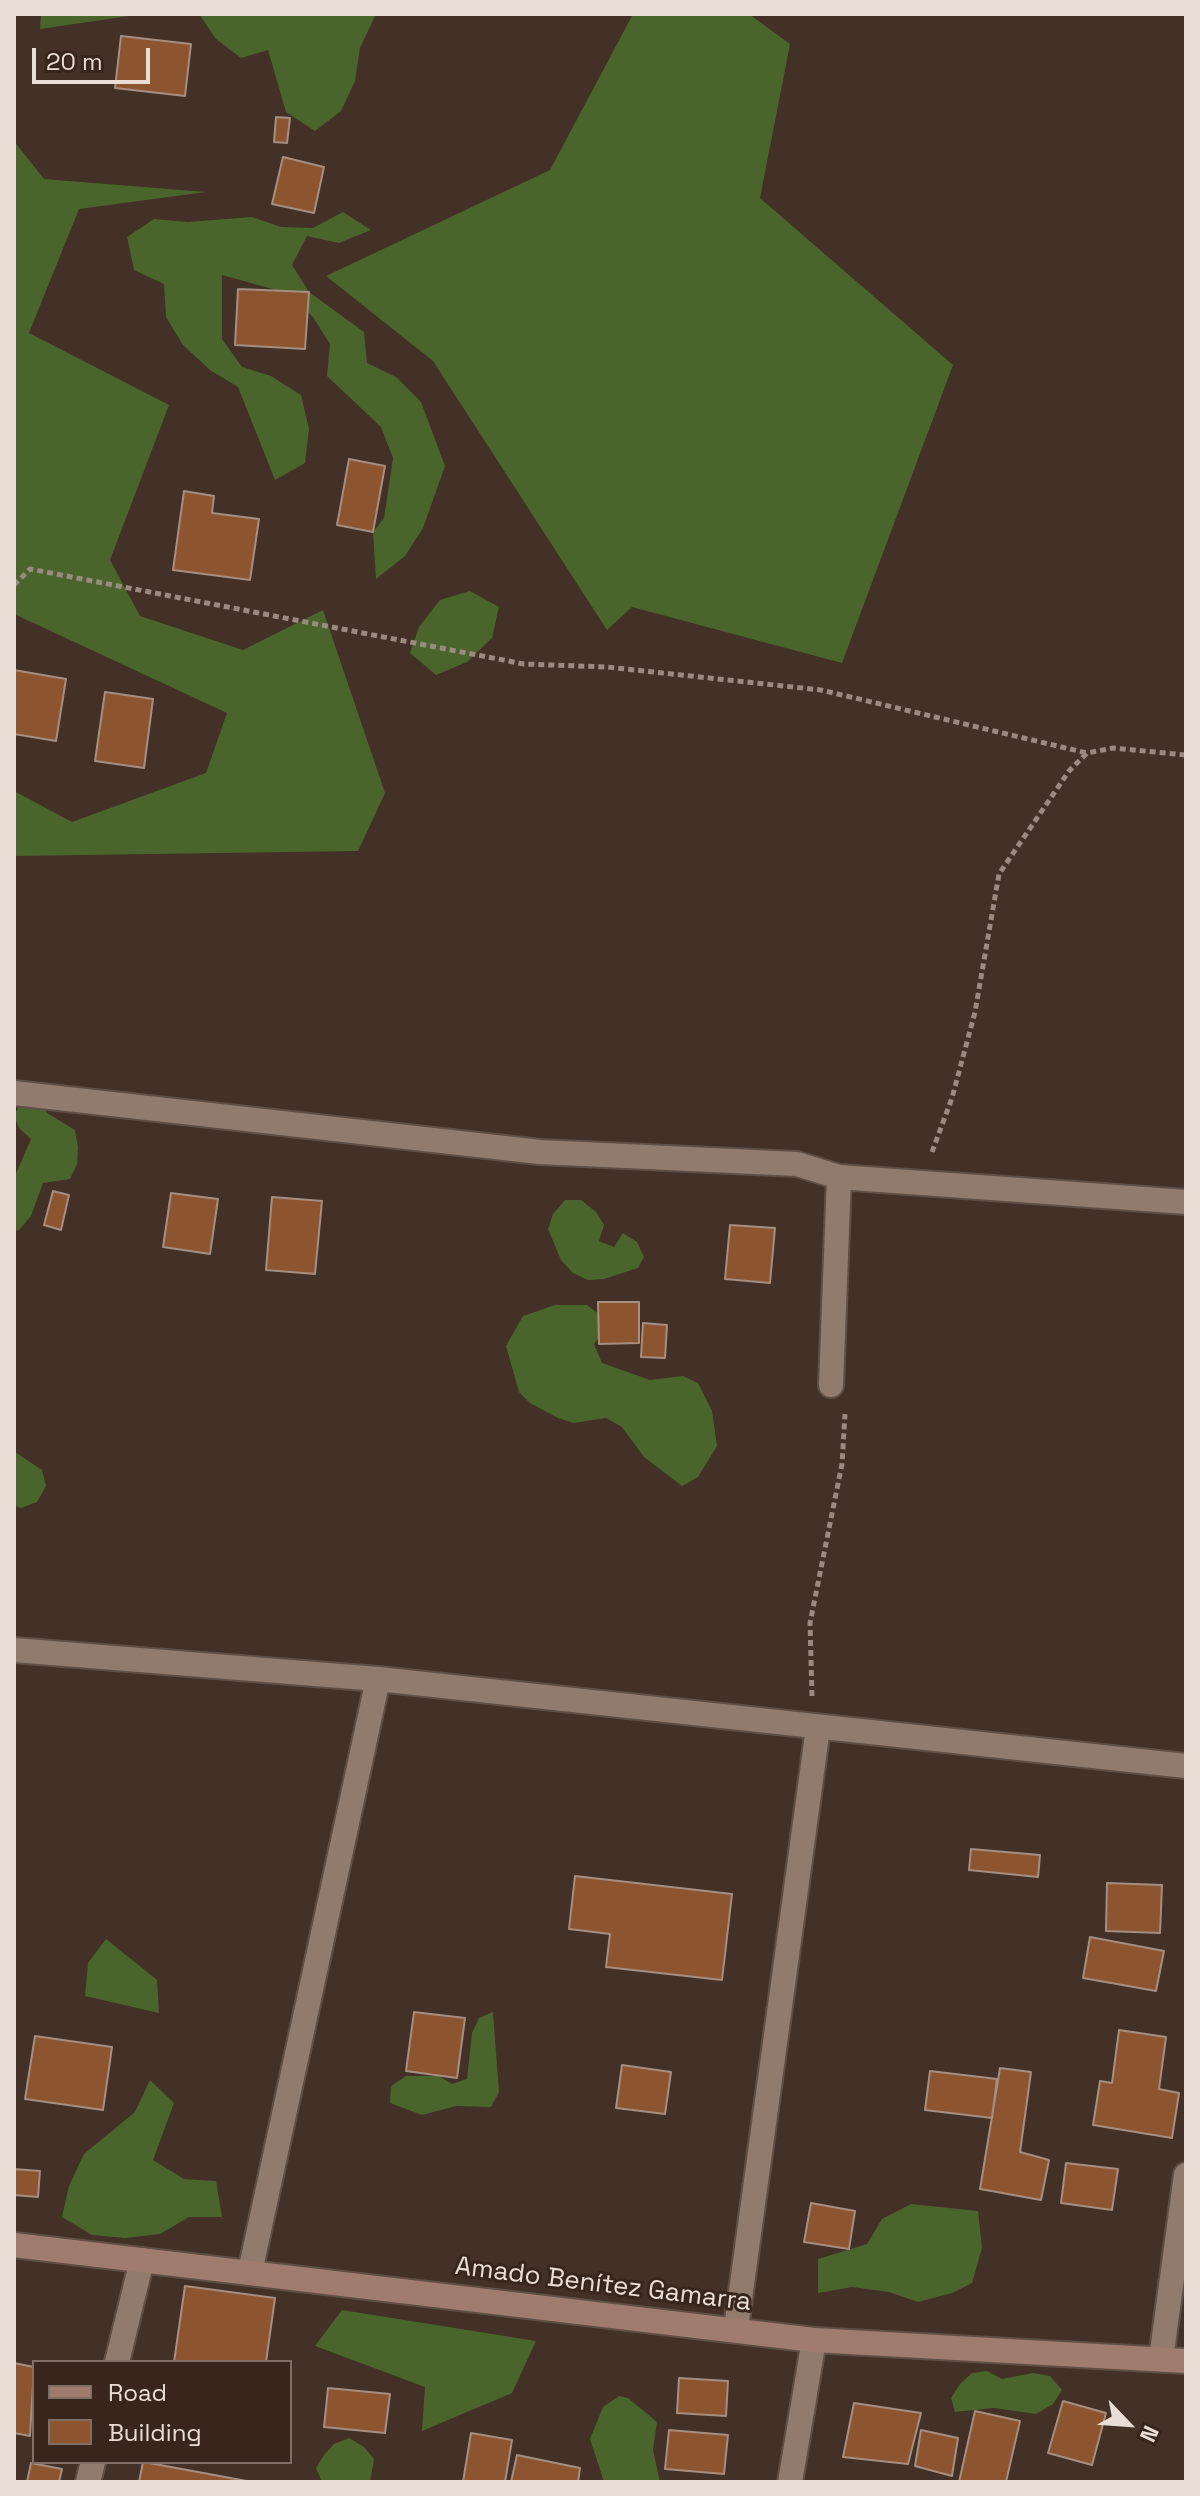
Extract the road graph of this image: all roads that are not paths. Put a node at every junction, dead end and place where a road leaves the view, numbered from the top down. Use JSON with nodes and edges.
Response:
{"nodes":[{"id":1,"x":14,"y":1093,"type":"edge"},
{"id":2,"x":839,"y":1177,"type":"junction"},
{"id":3,"x":1186,"y":1202,"type":"edge"},
{"id":4,"x":831,"y":1385,"type":"road end"},
{"id":5,"x":14,"y":1650,"type":"edge"},
{"id":6,"x":378,"y":1679,"type":"junction"},
{"id":7,"x":818,"y":1728,"type":"junction"},
{"id":8,"x":1186,"y":1766,"type":"edge"},
{"id":9,"x":1186,"y":2175,"type":"edge"},
{"id":10,"x":14,"y":2245,"type":"edge"},
{"id":11,"x":142,"y":2260,"type":"junction"},
{"id":12,"x":250,"y":2272,"type":"junction"},
{"id":13,"x":736,"y":2328,"type":"junction"},
{"id":14,"x":814,"y":2340,"type":"junction"},
{"id":15,"x":1161,"y":2359,"type":"junction"},
{"id":16,"x":117,"y":2360,"type":"edge"},
{"id":17,"x":1186,"y":2361,"type":"edge"},
{"id":18,"x":790,"y":2482,"type":"edge"}],
"edges":[{"from":1,"to":2,"type":"street"},
{"from":2,"to":3,"type":"street"},
{"from":2,"to":4,"type":"street"},
{"from":5,"to":6,"type":"street"},
{"from":6,"to":7,"type":"street"},
{"from":6,"to":12,"type":"street"},
{"from":7,"to":8,"type":"street"},
{"from":7,"to":13,"type":"street"},
{"from":9,"to":15,"type":"street"},
{"from":10,"to":11,"type":"main road","name":"Amado Benítez Gamarra"},
{"from":11,"to":12,"type":"main road","name":"Amado Benítez Gamarra"},
{"from":11,"to":16,"type":"street"},
{"from":12,"to":13,"type":"main road","name":"Amado Benítez Gamarra"},
{"from":13,"to":14,"type":"main road","name":"Amado Benítez Gamarra"},
{"from":14,"to":15,"type":"main road","name":"Amado Benítez Gamarra"},
{"from":14,"to":18,"type":"street"},
{"from":15,"to":17,"type":"main road","name":"Amado Benítez Gamarra"}]}
